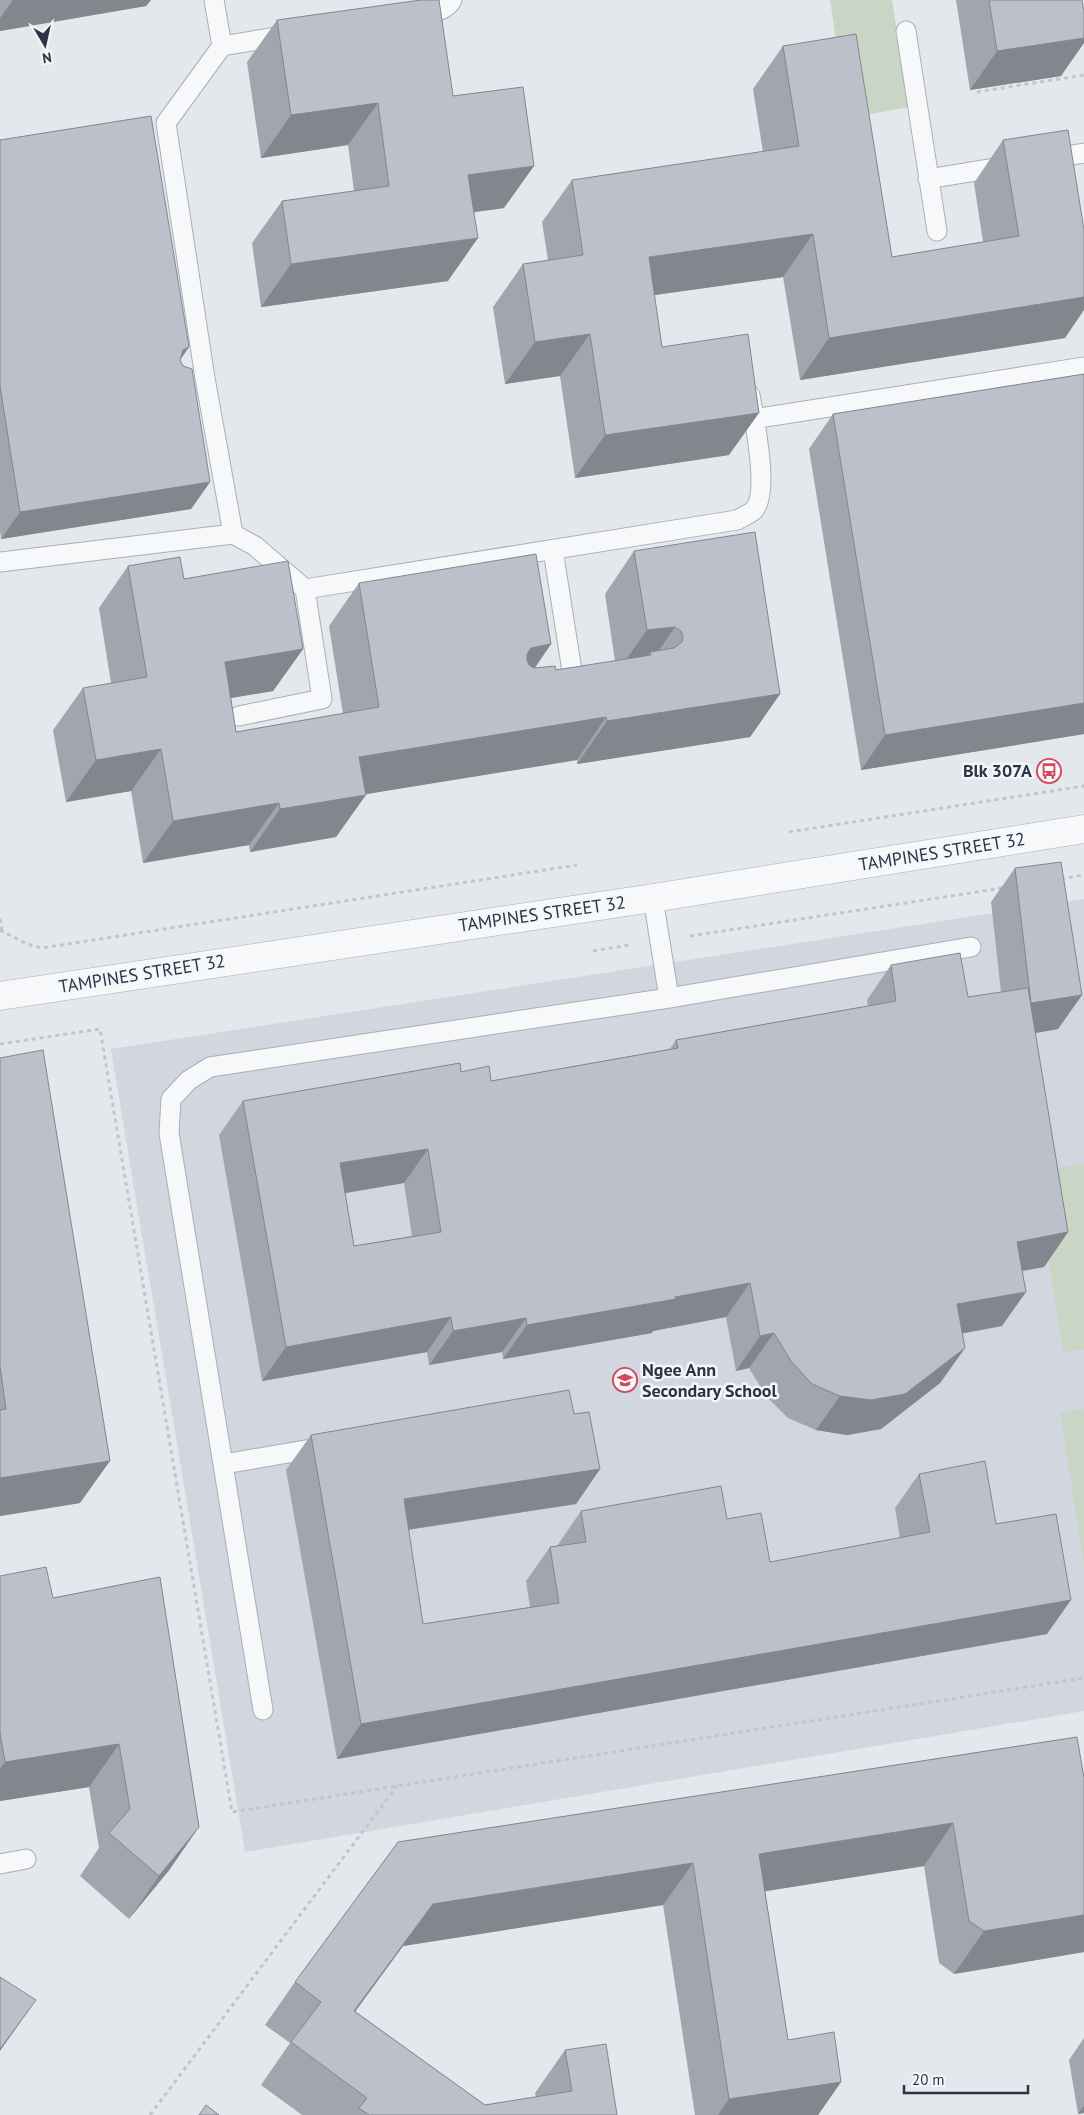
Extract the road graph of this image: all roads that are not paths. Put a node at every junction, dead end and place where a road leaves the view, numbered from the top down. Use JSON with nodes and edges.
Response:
{"nodes":[{"id":1,"x":214,"y":0,"type":"edge"},
{"id":2,"x":452,"y":0,"type":"edge"},
{"id":3,"x":398,"y":18,"type":"edge"},
{"id":4,"x":906,"y":31,"type":"dead end"},
{"id":5,"x":310,"y":32,"type":"edge"},
{"id":6,"x":222,"y":46,"type":"junction"},
{"id":7,"x":166,"y":123,"type":"junction"},
{"id":8,"x":147,"y":126,"type":"edge"},
{"id":9,"x":1084,"y":153,"type":"edge"},
{"id":10,"x":928,"y":179,"type":"junction"},
{"id":11,"x":937,"y":231,"type":"dead end"},
{"id":12,"x":1084,"y":367,"type":"edge"},
{"id":13,"x":747,"y":376,"type":"edge"},
{"id":14,"x":754,"y":420,"type":"junction"},
{"id":15,"x":234,"y":534,"type":"junction"},
{"id":16,"x":552,"y":550,"type":"junction"},
{"id":17,"x":0,"y":562,"type":"edge"},
{"id":18,"x":306,"y":589,"type":"junction"},
{"id":19,"x":594,"y":687,"type":"edge"},
{"id":20,"x":575,"y":690,"type":"junction"},
{"id":21,"x":556,"y":693,"type":"edge"},
{"id":22,"x":239,"y":716,"type":"dead end"},
{"id":23,"x":1084,"y":830,"type":"edge"},
{"id":24,"x":654,"y":898,"type":"junction"},
{"id":25,"x":971,"y":947,"type":"dead end"},
{"id":26,"x":0,"y":996,"type":"edge"},
{"id":27,"x":669,"y":998,"type":"junction"},
{"id":28,"x":339,"y":1444,"type":"edge"},
{"id":29,"x":224,"y":1464,"type":"junction"},
{"id":30,"x":263,"y":1710,"type":"dead end"},
{"id":31,"x":26,"y":1860,"type":"dead end"},
{"id":32,"x":0,"y":1864,"type":"edge"}],
"edges":[{"from":1,"to":6,"type":"lane"},
{"from":2,"to":3,"type":"lane"},
{"from":4,"to":10,"type":"lane"},
{"from":5,"to":6,"type":"lane"},
{"from":6,"to":7,"type":"lane"},
{"from":7,"to":8,"type":"lane"},
{"from":7,"to":15,"type":"lane"},
{"from":9,"to":10,"type":"lane"},
{"from":10,"to":11,"type":"lane"},
{"from":12,"to":14,"type":"lane"},
{"from":13,"to":14,"type":"lane"},
{"from":14,"to":16,"type":"lane"},
{"from":15,"to":17,"type":"lane"},
{"from":15,"to":18,"type":"lane"},
{"from":16,"to":18,"type":"lane"},
{"from":16,"to":20,"type":"lane"},
{"from":18,"to":22,"type":"lane"},
{"from":19,"to":20,"type":"lane"},
{"from":20,"to":21,"type":"lane"},
{"from":23,"to":24,"type":"street","name":"TAMPINES STREET 32"},
{"from":24,"to":26,"type":"street","name":"TAMPINES STREET 32"},
{"from":24,"to":27,"type":"lane"},
{"from":25,"to":27,"type":"lane"},
{"from":27,"to":29,"type":"lane"},
{"from":28,"to":29,"type":"lane"},
{"from":29,"to":30,"type":"lane"},
{"from":31,"to":32,"type":"lane"}]}
